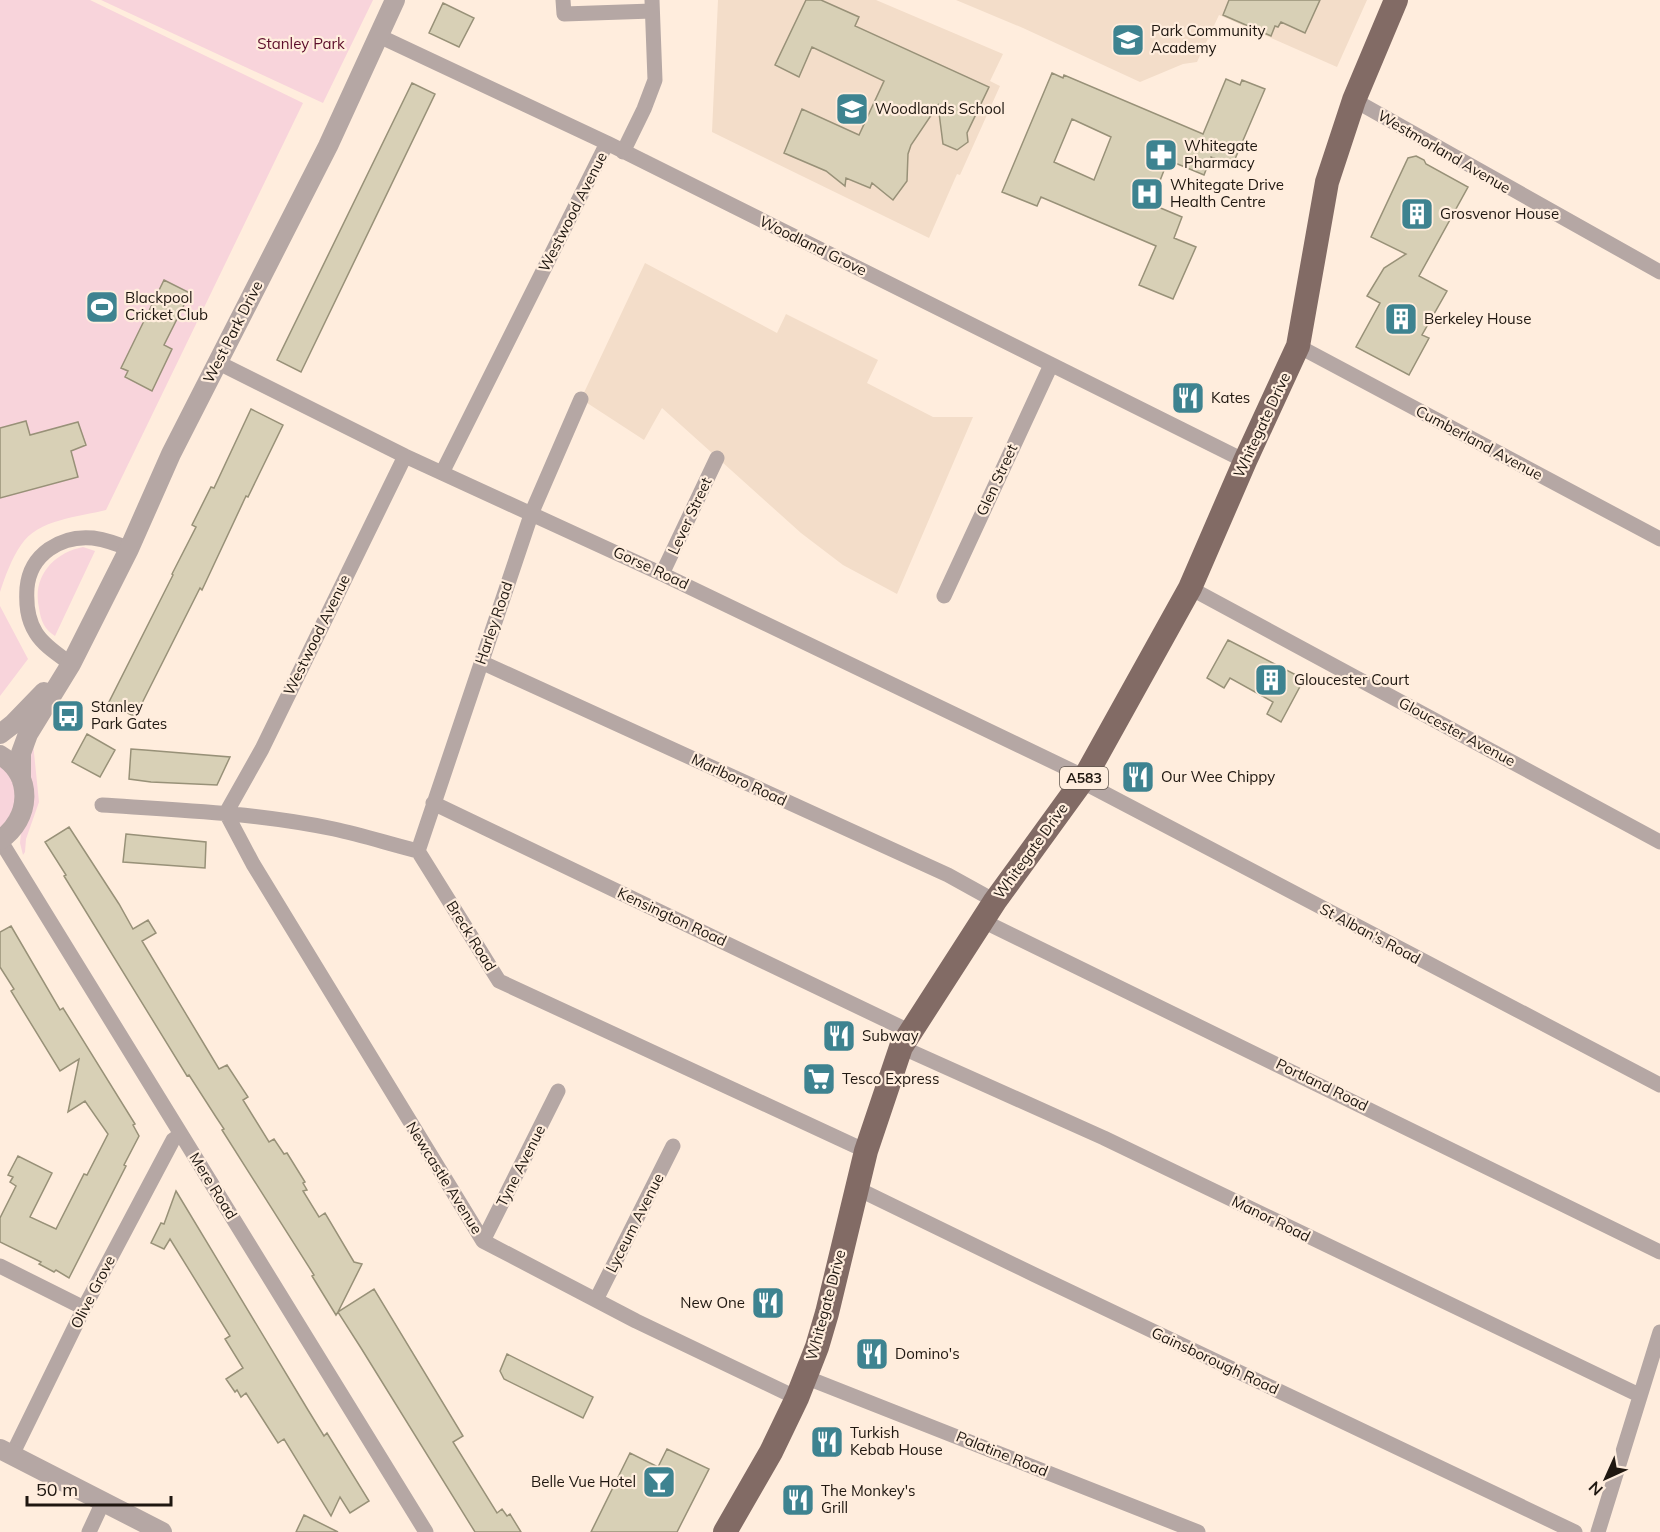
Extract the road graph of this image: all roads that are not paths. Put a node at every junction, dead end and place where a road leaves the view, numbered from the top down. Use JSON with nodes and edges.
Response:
{"nodes":[{"id":1,"x":395,"y":0,"type":"edge"},
{"id":2,"x":563,"y":0,"type":"edge"},
{"id":3,"x":1396,"y":0,"type":"edge"},
{"id":4,"x":652,"y":6,"type":"edge"},
{"id":5,"x":380,"y":36,"type":"junction"},
{"id":6,"x":1354,"y":100,"type":"junction"},
{"id":7,"x":607,"y":144,"type":"junction"},
{"id":8,"x":623,"y":152,"type":"junction"},
{"id":9,"x":1660,"y":272,"type":"edge"},
{"id":10,"x":1298,"y":346,"type":"junction"},
{"id":11,"x":217,"y":362,"type":"junction"},
{"id":12,"x":1051,"y":365,"type":"junction"},
{"id":13,"x":581,"y":399,"type":"dead end"},
{"id":14,"x":405,"y":456,"type":"junction"},
{"id":15,"x":717,"y":458,"type":"dead end"},
{"id":16,"x":1245,"y":461,"type":"junction"},
{"id":17,"x":442,"y":473,"type":"junction"},
{"id":18,"x":532,"y":512,"type":"junction"},
{"id":19,"x":1660,"y":539,"type":"edge"},
{"id":20,"x":129,"y":549,"type":"junction"},
{"id":21,"x":662,"y":574,"type":"junction"},
{"id":22,"x":1190,"y":588,"type":"junction"},
{"id":23,"x":944,"y":596,"type":"dead end"},
{"id":24,"x":481,"y":662,"type":"junction"},
{"id":25,"x":71,"y":664,"type":"junction"},
{"id":26,"x":0,"y":734,"type":"edge"},
{"id":27,"x":0,"y":755,"type":"edge"},
{"id":28,"x":21,"y":778,"type":"junction"},
{"id":29,"x":1083,"y":779,"type":"junction"},
{"id":30,"x":433,"y":803,"type":"junction"},
{"id":31,"x":102,"y":805,"type":"dead end"},
{"id":32,"x":226,"y":813,"type":"junction"},
{"id":33,"x":0,"y":840,"type":"edge"},
{"id":34,"x":1660,"y":842,"type":"edge"},
{"id":35,"x":418,"y":851,"type":"junction"},
{"id":36,"x":989,"y":911,"type":"junction"},
{"id":37,"x":906,"y":1040,"type":"junction"},
{"id":38,"x":1660,"y":1085,"type":"edge"},
{"id":39,"x":558,"y":1091,"type":"dead end"},
{"id":40,"x":181,"y":1134,"type":"junction"},
{"id":41,"x":673,"y":1146,"type":"dead end"},
{"id":42,"x":866,"y":1151,"type":"junction"},
{"id":43,"x":856,"y":1188,"type":"junction"},
{"id":44,"x":483,"y":1241,"type":"junction"},
{"id":45,"x":1660,"y":1252,"type":"edge"},
{"id":46,"x":0,"y":1266,"type":"edge"},
{"id":47,"x":596,"y":1300,"type":"junction"},
{"id":48,"x":84,"y":1308,"type":"junction"},
{"id":49,"x":1660,"y":1332,"type":"edge"},
{"id":50,"x":801,"y":1387,"type":"junction"},
{"id":51,"x":1639,"y":1395,"type":"junction"},
{"id":52,"x":6,"y":1452,"type":"edge"},
{"id":53,"x":104,"y":1502,"type":"junction"},
{"id":54,"x":730,"y":1531,"type":"edge"},
{"id":55,"x":89,"y":1532,"type":"edge"},
{"id":56,"x":162,"y":1532,"type":"edge"},
{"id":57,"x":426,"y":1532,"type":"edge"},
{"id":58,"x":1198,"y":1532,"type":"edge"},
{"id":59,"x":1575,"y":1532,"type":"edge"},
{"id":60,"x":1598,"y":1532,"type":"edge"}],
"edges":[{"from":1,"to":5,"type":"street","name":"West Park Drive"},
{"from":2,"to":4,"type":"street"},
{"from":3,"to":6,"type":"main road","name":"Whitegate Drive","number":"A583"},
{"from":4,"to":8,"type":"street"},
{"from":5,"to":7,"type":"street","name":"Woodland Grove"},
{"from":5,"to":11,"type":"street","name":"West Park Drive"},
{"from":6,"to":9,"type":"street","name":"Westmorland Avenue"},
{"from":6,"to":10,"type":"main road","name":"Whitegate Drive","number":"A583"},
{"from":7,"to":8,"type":"street","name":"Woodland Grove"},
{"from":7,"to":17,"type":"street","name":"Westwood Avenue"},
{"from":8,"to":12,"type":"street","name":"Woodland Grove"},
{"from":10,"to":16,"type":"main road","name":"Whitegate Drive","number":"A583"},
{"from":10,"to":19,"type":"street","name":"Cumberland Avenue"},
{"from":11,"to":14,"type":"street","name":"Gorse Road"},
{"from":11,"to":20,"type":"street","name":"West Park Drive"},
{"from":12,"to":16,"type":"street","name":"Woodland Grove"},
{"from":12,"to":23,"type":"street","name":"Glen Street"},
{"from":13,"to":18,"type":"street","name":"Harley Road"},
{"from":14,"to":17,"type":"street","name":"Gorse Road"},
{"from":14,"to":32,"type":"street","name":"Westwood Avenue"},
{"from":15,"to":21,"type":"street","name":"Lever Street"},
{"from":16,"to":22,"type":"main road","name":"Whitegate Drive","number":"A583"},
{"from":17,"to":18,"type":"street","name":"Gorse Road"},
{"from":18,"to":21,"type":"street","name":"Gorse Road"},
{"from":18,"to":24,"type":"street","name":"Harley Road"},
{"from":20,"to":25,"type":"street","name":"West Park Drive"},
{"from":20,"to":25,"type":"street"},
{"from":21,"to":29,"type":"street","name":"Gorse Road"},
{"from":22,"to":29,"type":"main road","name":"Whitegate Drive","number":"A583"},
{"from":22,"to":34,"type":"street","name":"Gloucester Avenue"},
{"from":24,"to":30,"type":"street","name":"Harley Road"},
{"from":24,"to":36,"type":"street","name":"Marlboro Road"},
{"from":25,"to":26,"type":"street","name":"West Park Drive"},
{"from":25,"to":28,"type":"street","name":"West Park Drive"},
{"from":27,"to":28,"type":"street"},
{"from":28,"to":33,"type":"street","name":"West Park Drive"},
{"from":29,"to":36,"type":"main road","name":"Whitegate Drive","number":"A583"},
{"from":29,"to":38,"type":"street","name":"St Alban's Road"},
{"from":30,"to":35,"type":"street","name":"Harley Road"},
{"from":30,"to":37,"type":"street","name":"Kensington Road"},
{"from":31,"to":32,"type":"street"},
{"from":32,"to":35,"type":"street"},
{"from":32,"to":44,"type":"street","name":"Newcastle Avenue"},
{"from":33,"to":40,"type":"street","name":"Mere Road"},
{"from":35,"to":42,"type":"street","name":"Breck Road"},
{"from":36,"to":37,"type":"main road","name":"Whitegate Drive","number":"A583"},
{"from":36,"to":45,"type":"street","name":"Portland Road"},
{"from":37,"to":42,"type":"main road","name":"Whitegate Drive","number":"A583"},
{"from":37,"to":51,"type":"street","name":"Manor Road"},
{"from":39,"to":44,"type":"street","name":"Tyne Avenue"},
{"from":40,"to":48,"type":"street","name":"Olive Grove"},
{"from":40,"to":57,"type":"street","name":"Mere Road"},
{"from":41,"to":47,"type":"street","name":"Lyceum Avenue"},
{"from":42,"to":43,"type":"main road","name":"Whitegate Drive","number":"A583"},
{"from":43,"to":50,"type":"main road","name":"Whitegate Drive","number":"A583"},
{"from":43,"to":59,"type":"street","name":"Gainsborough Road"},
{"from":44,"to":47,"type":"street","name":"Newcastle Avenue"},
{"from":46,"to":48,"type":"street"},
{"from":47,"to":50,"type":"street","name":"Newcastle Avenue"},
{"from":48,"to":52,"type":"street","name":"Olive Grove"},
{"from":49,"to":51,"type":"street"},
{"from":50,"to":54,"type":"main road","name":"Whitegate Drive","number":"A583"},
{"from":50,"to":58,"type":"street","name":"Palatine Road"},
{"from":51,"to":60,"type":"street"},
{"from":52,"to":53,"type":"street"},
{"from":53,"to":55,"type":"street"},
{"from":53,"to":56,"type":"street"}]}
